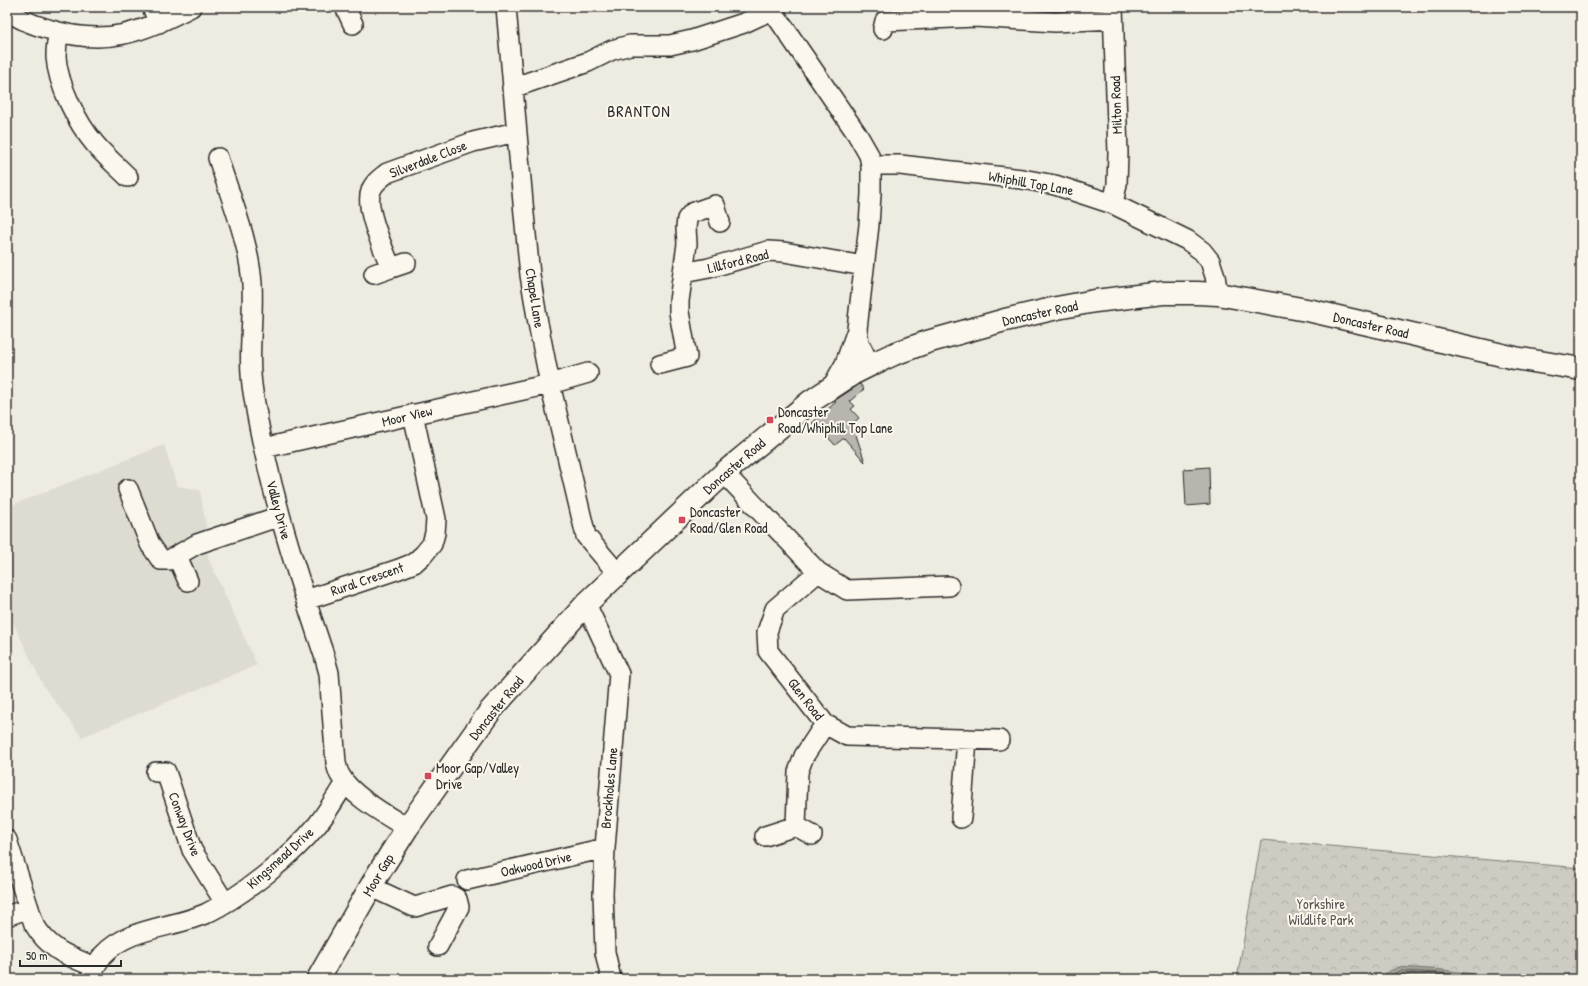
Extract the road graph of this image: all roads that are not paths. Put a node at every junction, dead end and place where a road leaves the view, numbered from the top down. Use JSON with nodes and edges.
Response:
{"nodes":[{"id":1,"x":191,"y":7,"type":"edge"},
{"id":2,"x":345,"y":7,"type":"edge"},
{"id":3,"x":506,"y":7,"type":"edge"},
{"id":4,"x":771,"y":9,"type":"edge"},
{"id":5,"x":7,"y":10,"type":"edge"},
{"id":6,"x":1113,"y":13,"type":"edge"},
{"id":7,"x":156,"y":15,"type":"edge"},
{"id":8,"x":883,"y":21,"type":"dead end"},
{"id":9,"x":353,"y":24,"type":"dead end"},
{"id":10,"x":59,"y":32,"type":"junction"},
{"id":11,"x":512,"y":88,"type":"junction"},
{"id":12,"x":516,"y":132,"type":"junction"},
{"id":13,"x":871,"y":165,"type":"junction"},
{"id":14,"x":217,"y":168,"type":"dead end"},
{"id":15,"x":128,"y":177,"type":"dead end"},
{"id":16,"x":1113,"y":204,"type":"junction"},
{"id":17,"x":715,"y":206,"type":"dead end"},
{"id":18,"x":864,"y":266,"type":"junction"},
{"id":19,"x":390,"y":268,"type":"dead end"},
{"id":20,"x":684,"y":273,"type":"junction"},
{"id":21,"x":1218,"y":294,"type":"junction"},
{"id":22,"x":857,"y":330,"type":"junction"},
{"id":23,"x":660,"y":364,"type":"dead end"},
{"id":24,"x":870,"y":365,"type":"junction"},
{"id":25,"x":1581,"y":369,"type":"edge"},
{"id":26,"x":588,"y":373,"type":"dead end"},
{"id":27,"x":550,"y":384,"type":"junction"},
{"id":28,"x":832,"y":387,"type":"junction"},
{"id":29,"x":413,"y":414,"type":"junction"},
{"id":30,"x":264,"y":448,"type":"junction"},
{"id":31,"x":724,"y":473,"type":"junction"},
{"id":32,"x":128,"y":489,"type":"dead end"},
{"id":33,"x":280,"y":516,"type":"junction"},
{"id":34,"x":177,"y":556,"type":"junction"},
{"id":35,"x":818,"y":572,"type":"junction"},
{"id":36,"x":618,"y":574,"type":"junction"},
{"id":37,"x":188,"y":582,"type":"dead end"},
{"id":38,"x":949,"y":586,"type":"dead end"},
{"id":39,"x":306,"y":600,"type":"junction"},
{"id":40,"x":586,"y":604,"type":"junction"},
{"id":41,"x":825,"y":724,"type":"junction"},
{"id":42,"x":967,"y":739,"type":"junction"},
{"id":43,"x":999,"y":740,"type":"dead end"},
{"id":44,"x":165,"y":770,"type":"dead end"},
{"id":45,"x":445,"y":774,"type":"joint"},
{"id":46,"x":345,"y":783,"type":"junction"},
{"id":47,"x":961,"y":818,"type":"dead end"},
{"id":48,"x":407,"y":828,"type":"junction"},
{"id":49,"x":765,"y":836,"type":"dead end"},
{"id":50,"x":7,"y":840,"type":"edge"},
{"id":51,"x":605,"y":848,"type":"junction"},
{"id":52,"x":467,"y":880,"type":"dead end"},
{"id":53,"x":371,"y":886,"type":"junction"},
{"id":54,"x":225,"y":903,"type":"junction"},
{"id":55,"x":29,"y":908,"type":"junction"},
{"id":56,"x":7,"y":916,"type":"edge"},
{"id":57,"x":438,"y":946,"type":"dead end"},
{"id":58,"x":93,"y":973,"type":"edge"},
{"id":59,"x":318,"y":979,"type":"edge"},
{"id":60,"x":611,"y":979,"type":"edge"}],
"edges":[{"from":1,"to":7,"type":"street"},
{"from":2,"to":9,"type":"street"},
{"from":3,"to":11,"type":"street","name":"Chapel Lane"},
{"from":4,"to":11,"type":"street"},
{"from":4,"to":13,"type":"street"},
{"from":5,"to":10,"type":"street"},
{"from":6,"to":8,"type":"street"},
{"from":6,"to":16,"type":"street","name":"Milton Road"},
{"from":7,"to":10,"type":"street"},
{"from":10,"to":15,"type":"street"},
{"from":11,"to":12,"type":"street","name":"Chapel Lane"},
{"from":12,"to":19,"type":"street","name":"Silverdale Close"},
{"from":12,"to":27,"type":"street","name":"Chapel Lane"},
{"from":13,"to":16,"type":"street","name":"Whiphill Top Lane"},
{"from":13,"to":18,"type":"street"},
{"from":14,"to":30,"type":"street","name":"Valley Drive"},
{"from":16,"to":21,"type":"street","name":"Whiphill Top Lane"},
{"from":17,"to":20,"type":"street"},
{"from":18,"to":20,"type":"street","name":"Lillford Road"},
{"from":18,"to":22,"type":"street"},
{"from":20,"to":23,"type":"street"},
{"from":21,"to":24,"type":"main road","name":"Doncaster Road"},
{"from":21,"to":25,"type":"main road","name":"Doncaster Road"},
{"from":22,"to":24,"type":"street"},
{"from":22,"to":28,"type":"street"},
{"from":24,"to":28,"type":"main road","name":"Doncaster Road"},
{"from":26,"to":27,"type":"street","name":"Moor View"},
{"from":27,"to":29,"type":"street","name":"Moor View"},
{"from":27,"to":36,"type":"street","name":"Chapel Lane"},
{"from":28,"to":31,"type":"main road","name":"Doncaster Road"},
{"from":29,"to":30,"type":"street","name":"Moor View"},
{"from":29,"to":39,"type":"street","name":"Rural Crescent"},
{"from":30,"to":33,"type":"street","name":"Valley Drive"},
{"from":31,"to":35,"type":"street"},
{"from":31,"to":36,"type":"main road","name":"Doncaster Road"},
{"from":32,"to":34,"type":"street"},
{"from":33,"to":34,"type":"street"},
{"from":33,"to":39,"type":"street","name":"Valley Drive"},
{"from":34,"to":37,"type":"street"},
{"from":35,"to":38,"type":"street"},
{"from":35,"to":41,"type":"street","name":"Glen Road"},
{"from":36,"to":40,"type":"main road","name":"Doncaster Road"},
{"from":39,"to":46,"type":"street","name":"Valley Drive"},
{"from":40,"to":45,"type":"main road","name":"Doncaster Road"},
{"from":40,"to":51,"type":"street","name":"Brockholes Lane"},
{"from":41,"to":42,"type":"street","name":"Glen Road"},
{"from":41,"to":49,"type":"street"},
{"from":42,"to":43,"type":"street","name":"Glen Road"},
{"from":42,"to":47,"type":"street"},
{"from":44,"to":54,"type":"street","name":"Conway Drive"},
{"from":45,"to":48,"type":"main road","name":"Moor Gap"},
{"from":46,"to":48,"type":"street","name":"Valley Drive"},
{"from":46,"to":54,"type":"street","name":"Kingsmead Drive"},
{"from":48,"to":53,"type":"main road","name":"Moor Gap"},
{"from":50,"to":55,"type":"street"},
{"from":51,"to":52,"type":"street","name":"Oakwood Drive"},
{"from":51,"to":60,"type":"street","name":"Brockholes Lane"},
{"from":53,"to":57,"type":"street"},
{"from":53,"to":59,"type":"main road","name":"Moor Gap"},
{"from":54,"to":58,"type":"street","name":"Kingsmead Drive"},
{"from":55,"to":56,"type":"street"},
{"from":55,"to":58,"type":"street"}]}
